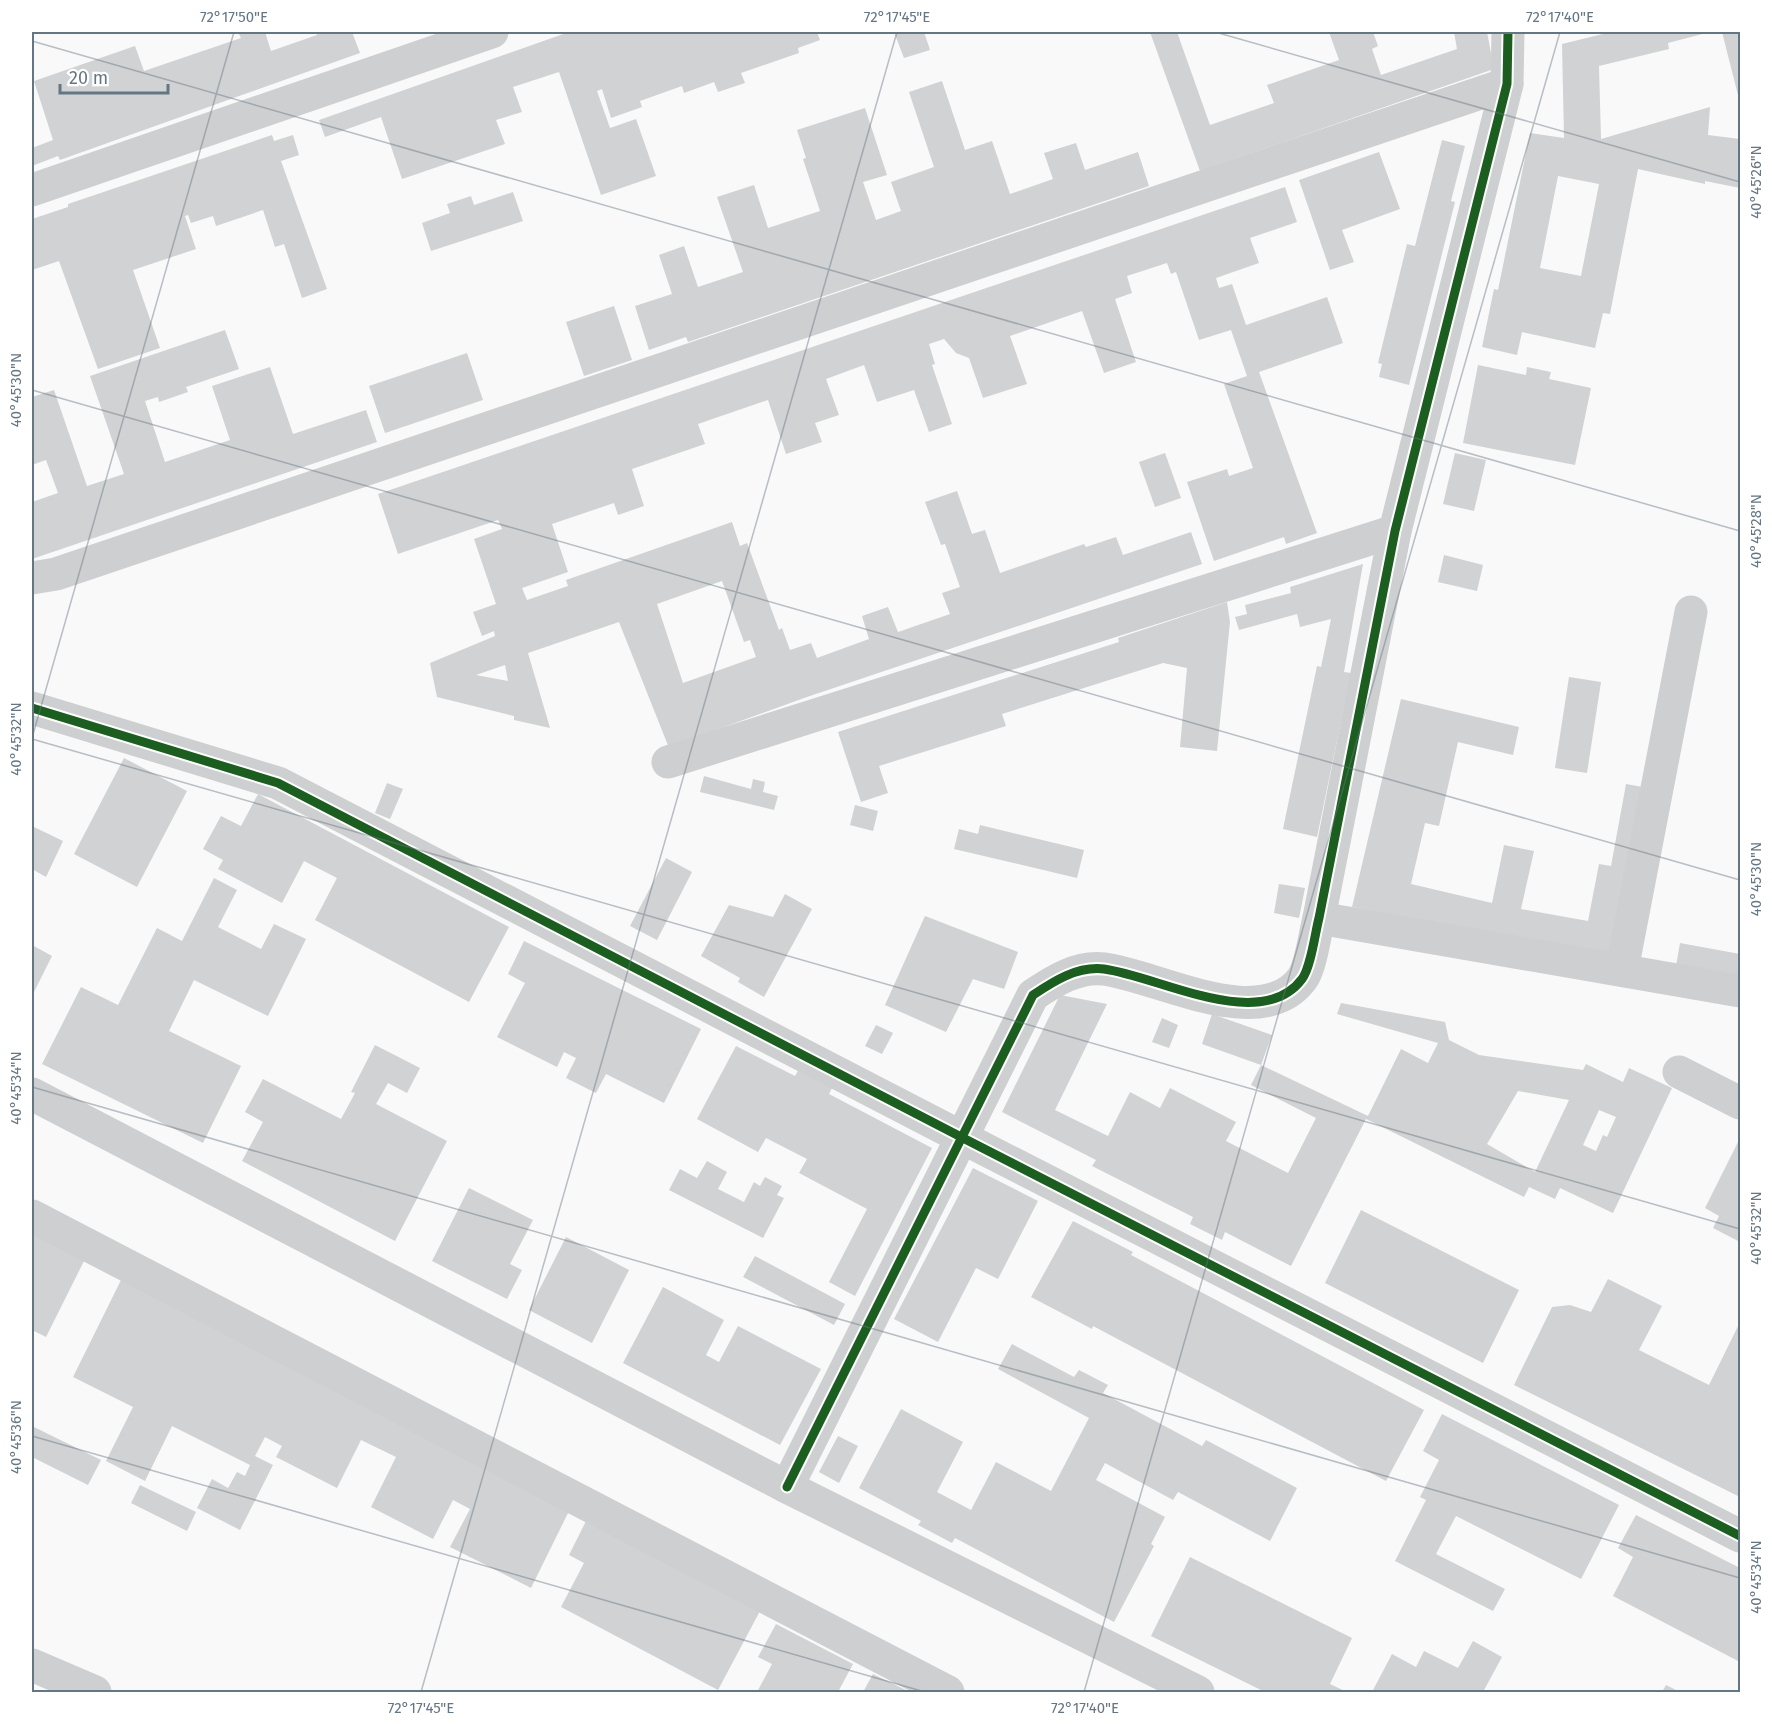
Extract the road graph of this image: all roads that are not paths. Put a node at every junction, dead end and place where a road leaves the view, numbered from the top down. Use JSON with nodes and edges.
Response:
{"nodes":[{"id":1,"x":492,"y":32,"type":"edge"},
{"id":2,"x":1508,"y":32,"type":"edge"},
{"id":3,"x":1507,"y":84,"type":"junction"},
{"id":4,"x":32,"y":190,"type":"edge"},
{"id":5,"x":1395,"y":531,"type":"junction"},
{"id":6,"x":32,"y":578,"type":"edge"},
{"id":7,"x":1691,"y":612,"type":"dead end"},
{"id":8,"x":32,"y":708,"type":"edge"},
{"id":9,"x":668,"y":762,"type":"dead end"},
{"id":10,"x":1319,"y":918,"type":"junction"},
{"id":11,"x":1622,"y":970,"type":"junction"},
{"id":12,"x":1740,"y":991,"type":"edge"},
{"id":13,"x":1679,"y":1072,"type":"dead end"},
{"id":14,"x":32,"y":1094,"type":"edge"},
{"id":15,"x":1740,"y":1103,"type":"edge"},
{"id":16,"x":963,"y":1138,"type":"junction"},
{"id":17,"x":32,"y":1216,"type":"edge"},
{"id":18,"x":788,"y":1487,"type":"junction"},
{"id":19,"x":1740,"y":1536,"type":"edge"},
{"id":20,"x":32,"y":1665,"type":"edge"},
{"id":21,"x":95,"y":1692,"type":"edge"},
{"id":22,"x":948,"y":1692,"type":"edge"},
{"id":23,"x":1198,"y":1692,"type":"edge"}],
"edges":[{"from":1,"to":4,"type":"street"},
{"from":2,"to":3,"type":"street"},
{"from":3,"to":5,"type":"street"},
{"from":3,"to":6,"type":"street"},
{"from":5,"to":9,"type":"street"},
{"from":5,"to":10,"type":"street"},
{"from":7,"to":11,"type":"street"},
{"from":8,"to":16,"type":"street"},
{"from":10,"to":11,"type":"street"},
{"from":10,"to":16,"type":"street"},
{"from":11,"to":12,"type":"street"},
{"from":13,"to":15,"type":"street"},
{"from":14,"to":18,"type":"street"},
{"from":16,"to":18,"type":"street"},
{"from":16,"to":19,"type":"street"},
{"from":17,"to":22,"type":"street"},
{"from":18,"to":23,"type":"street"},
{"from":20,"to":21,"type":"street"}]}
